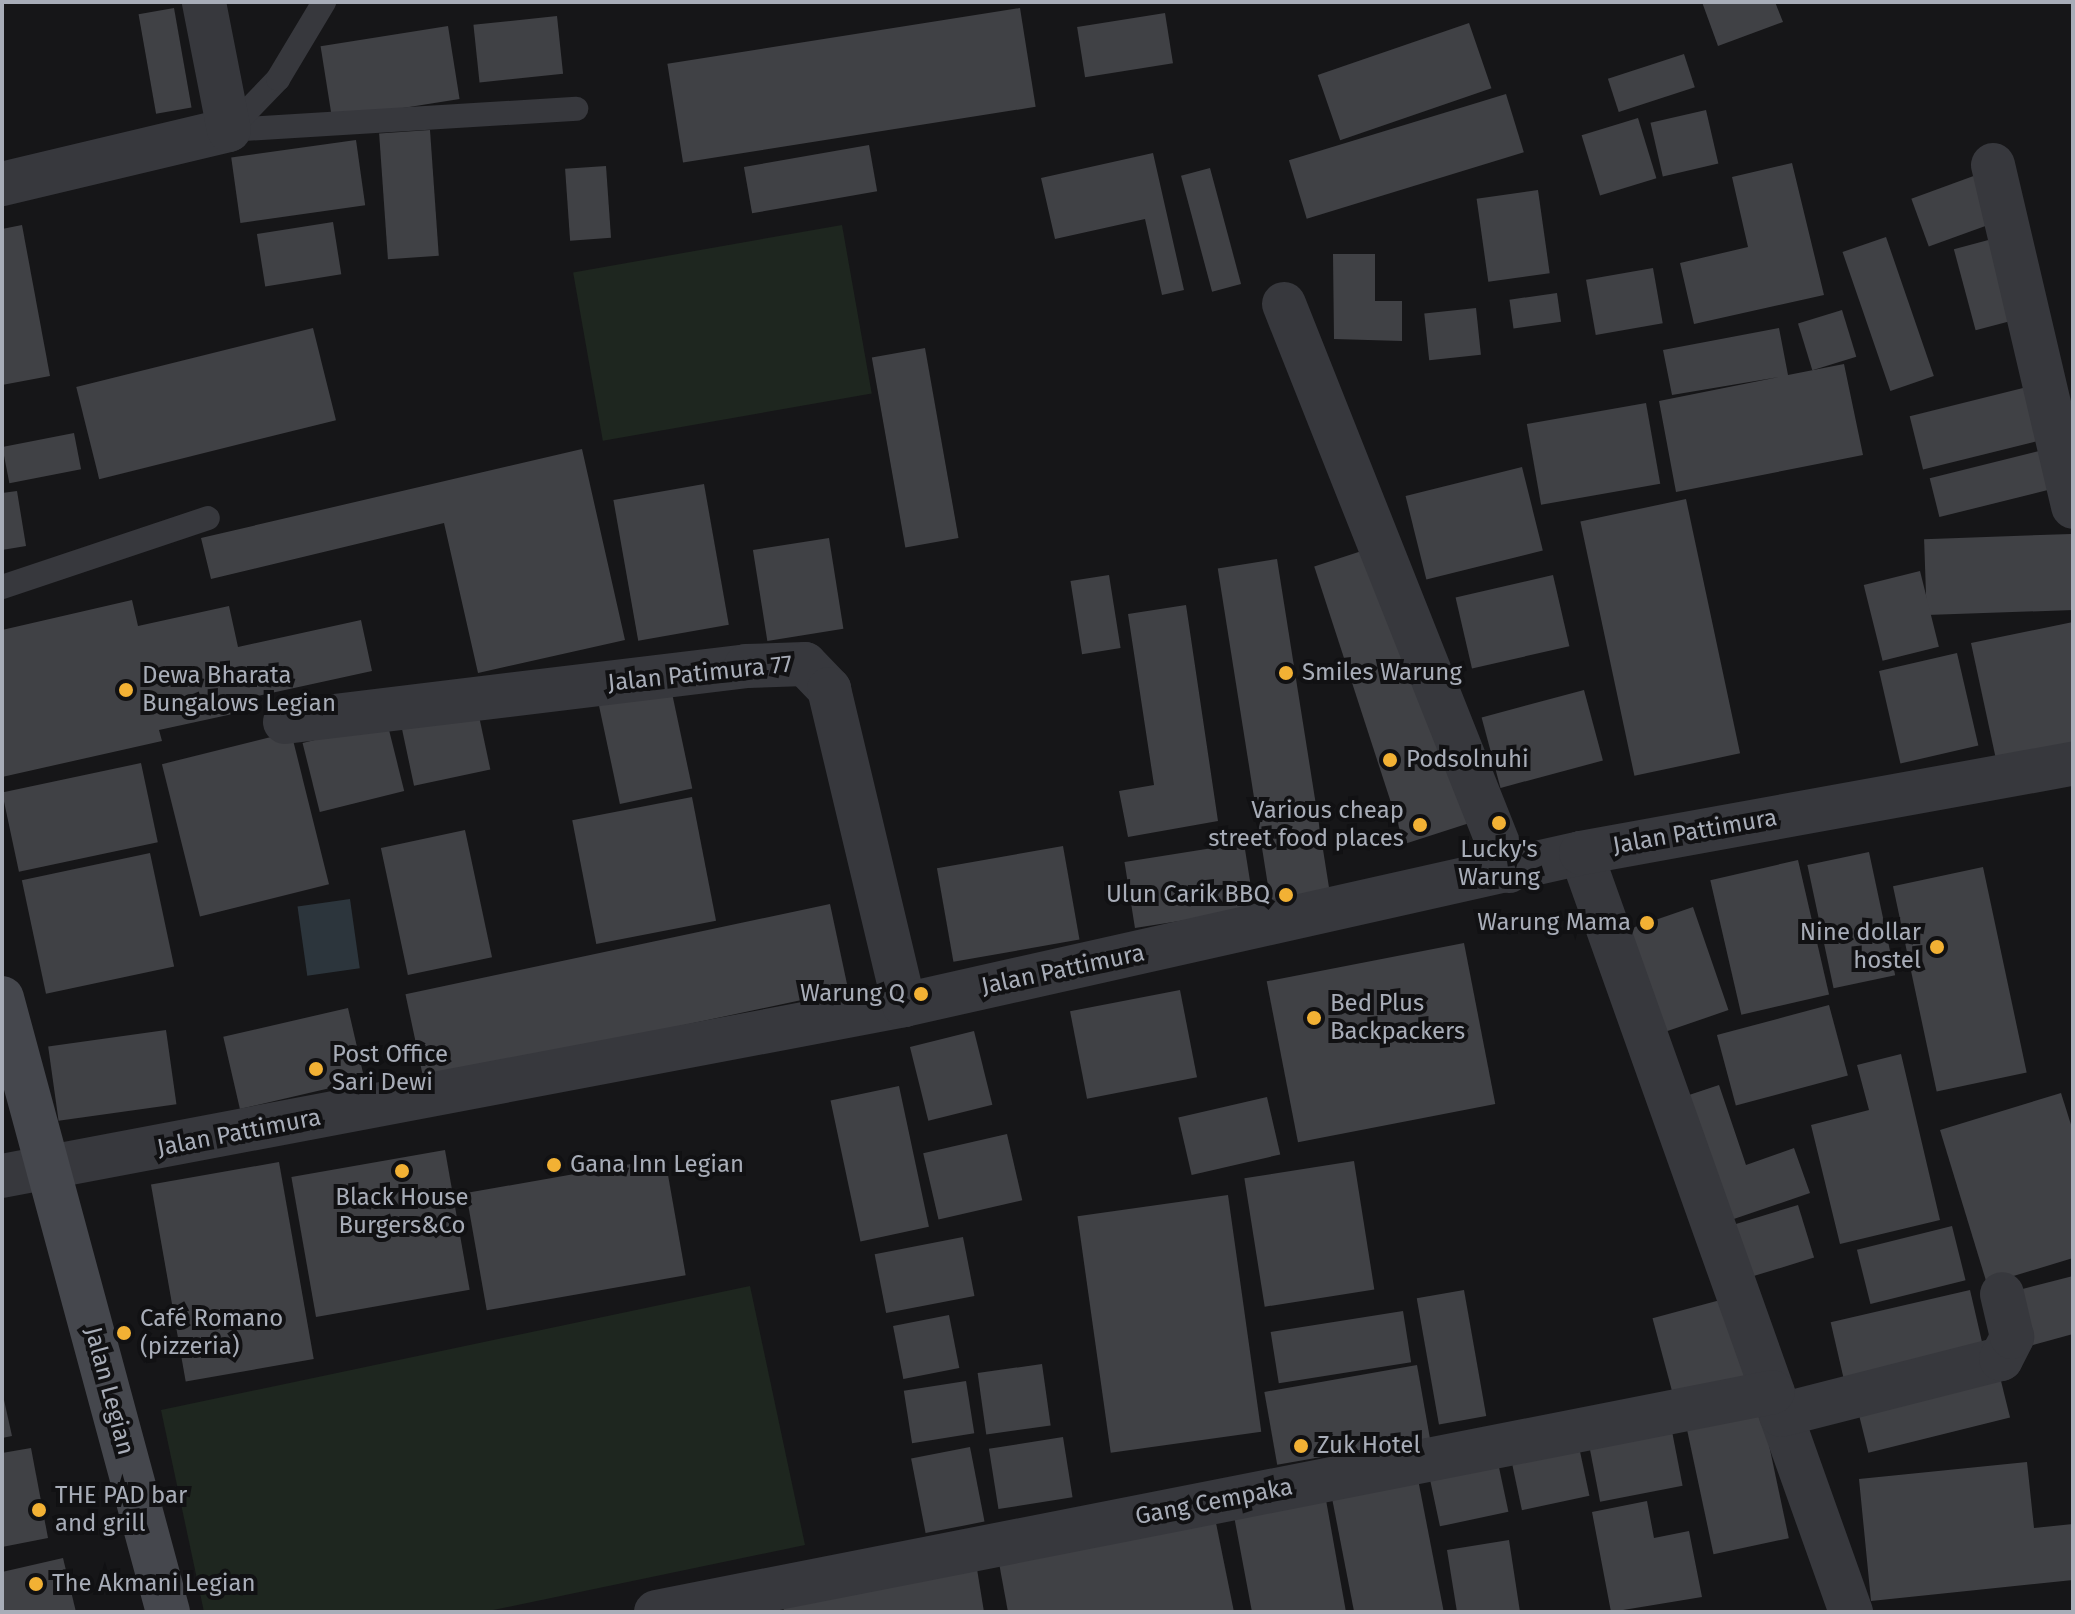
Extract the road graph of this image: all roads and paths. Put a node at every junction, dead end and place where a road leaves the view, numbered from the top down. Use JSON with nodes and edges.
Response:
{"nodes":[{"id":1,"x":204,"y":2,"type":"edge"},
{"id":2,"x":324,"y":2,"type":"edge"},
{"id":3,"x":576,"y":109,"type":"dead end"},
{"id":4,"x":229,"y":130,"type":"junction"},
{"id":5,"x":1993,"y":165,"type":"dead end"},
{"id":6,"x":2,"y":184,"type":"edge"},
{"id":7,"x":1284,"y":304,"type":"dead end"},
{"id":8,"x":2073,"y":507,"type":"edge"},
{"id":9,"x":208,"y":518,"type":"dead end"},
{"id":10,"x":2,"y":587,"type":"edge"},
{"id":11,"x":285,"y":722,"type":"dead end"},
{"id":12,"x":2073,"y":764,"type":"edge"},
{"id":13,"x":1581,"y":853,"type":"junction"},
{"id":14,"x":1509,"y":871,"type":"junction"},
{"id":15,"x":2,"y":998,"type":"edge"},
{"id":16,"x":904,"y":1005,"type":"junction"},
{"id":17,"x":50,"y":1170,"type":"junction"},
{"id":18,"x":2,"y":1176,"type":"edge"},
{"id":19,"x":2002,"y":1294,"type":"dead end"},
{"id":20,"x":1777,"y":1404,"type":"junction"},
{"id":21,"x":168,"y":1612,"type":"edge"},
{"id":22,"x":656,"y":1612,"type":"edge"},
{"id":23,"x":1851,"y":1612,"type":"edge"}],
"edges":[{"from":1,"to":4,"type":"street"},
{"from":2,"to":4,"type":"lane"},
{"from":3,"to":4,"type":"lane"},
{"from":4,"to":6,"type":"street"},
{"from":5,"to":8,"type":"street"},
{"from":7,"to":14,"type":"street"},
{"from":9,"to":10,"type":"lane"},
{"from":11,"to":16,"type":"street","name":"Jalan Patimura 77"},
{"from":12,"to":13,"type":"street","name":"Jalan Pattimura"},
{"from":13,"to":14,"type":"street","name":"Jalan Pattimura"},
{"from":13,"to":20,"type":"street"},
{"from":14,"to":16,"type":"street","name":"Jalan Pattimura"},
{"from":15,"to":17,"type":"main road","name":"Jalan Legian"},
{"from":16,"to":17,"type":"street","name":"Jalan Pattimura"},
{"from":17,"to":18,"type":"street","name":"Jalan Pattimura"},
{"from":17,"to":21,"type":"main road","name":"Jalan Legian"},
{"from":19,"to":20,"type":"street","name":"Gang Cempaka"},
{"from":20,"to":22,"type":"street","name":"Gang Cempaka"},
{"from":20,"to":23,"type":"street"}]}
